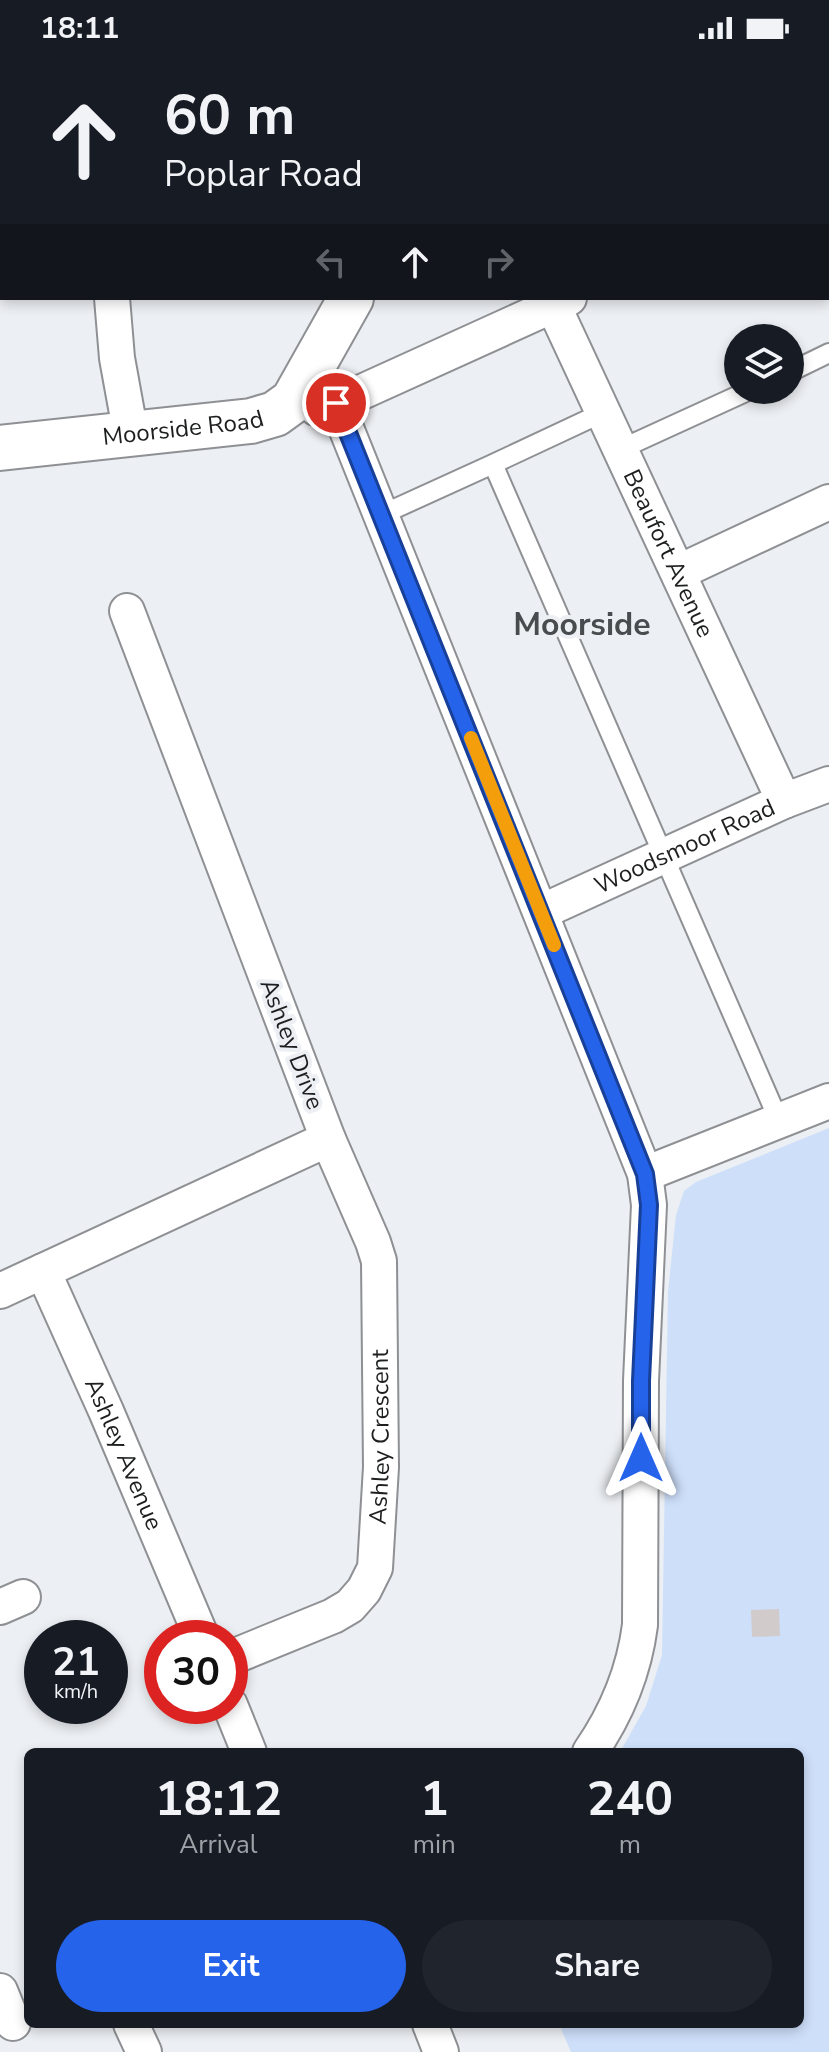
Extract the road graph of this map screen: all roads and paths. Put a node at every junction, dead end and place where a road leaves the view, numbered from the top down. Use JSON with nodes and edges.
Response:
{"nodes":[{"id":1,"x":112,"y":300,"type":"edge"},
{"id":2,"x":350,"y":300,"type":"edge"},
{"id":3,"x":561,"y":302,"type":"edge"},
{"id":4,"x":829,"y":353,"type":"edge"},
{"id":5,"x":804,"y":365,"type":"edge"},
{"id":6,"x":293,"y":401,"type":"junction"},
{"id":7,"x":724,"y":402,"type":"edge"},
{"id":8,"x":336,"y":403,"type":"junction"},
{"id":9,"x":604,"y":412,"type":"junction"},
{"id":10,"x":131,"y":435,"type":"junction"},
{"id":11,"x":0,"y":448,"type":"edge"},
{"id":12,"x":621,"y":449,"type":"junction"},
{"id":13,"x":493,"y":464,"type":"junction"},
{"id":14,"x":829,"y":502,"type":"edge"},
{"id":15,"x":381,"y":515,"type":"junction"},
{"id":16,"x":679,"y":572,"type":"junction"},
{"id":17,"x":127,"y":611,"type":"dead end"},
{"id":18,"x":829,"y":784,"type":"edge"},
{"id":19,"x":784,"y":801,"type":"junction"},
{"id":20,"x":664,"y":856,"type":"junction"},
{"id":21,"x":541,"y":912,"type":"junction"},
{"id":22,"x":829,"y":1101,"type":"edge"},
{"id":23,"x":779,"y":1121,"type":"junction"},
{"id":24,"x":328,"y":1139,"type":"junction"},
{"id":25,"x":645,"y":1174,"type":"junction"},
{"id":26,"x":43,"y":1271,"type":"junction"},
{"id":27,"x":0,"y":1291,"type":"edge"},
{"id":28,"x":194,"y":1620,"type":"edge"},
{"id":29,"x":248,"y":1651,"type":"edge"},
{"id":30,"x":238,"y":1724,"type":"edge"},
{"id":31,"x":247,"y":1748,"type":"edge"},
{"id":32,"x":592,"y":1748,"type":"edge"},
{"id":33,"x":0,"y":1991,"type":"edge"},
{"id":34,"x":14,"y":2023,"type":"edge"},
{"id":35,"x":133,"y":2028,"type":"edge"},
{"id":36,"x":432,"y":2028,"type":"edge"},
{"id":37,"x":144,"y":2052,"type":"edge"},
{"id":38,"x":441,"y":2052,"type":"edge"}],
"edges":[{"from":1,"to":10,"type":"street"},
{"from":2,"to":6,"type":"street","name":"Moorside Road"},
{"from":3,"to":8,"type":"street"},
{"from":3,"to":9,"type":"street","name":"Beaufort Avenue"},
{"from":4,"to":5,"type":"lane"},
{"from":6,"to":8,"type":"street"},
{"from":6,"to":10,"type":"street","name":"Moorside Road"},
{"from":7,"to":12,"type":"lane"},
{"from":8,"to":15,"type":"street"},
{"from":9,"to":12,"type":"street","name":"Beaufort Avenue"},
{"from":9,"to":13,"type":"lane"},
{"from":10,"to":11,"type":"street","name":"Moorside Road"},
{"from":12,"to":16,"type":"street","name":"Beaufort Avenue"},
{"from":13,"to":15,"type":"lane"},
{"from":13,"to":20,"type":"lane"},
{"from":14,"to":16,"type":"street"},
{"from":15,"to":21,"type":"street"},
{"from":16,"to":19,"type":"street","name":"Beaufort Avenue"},
{"from":17,"to":24,"type":"street","name":"Ashley Drive"},
{"from":18,"to":19,"type":"street","name":"Woodsmoor Road"},
{"from":19,"to":20,"type":"street","name":"Woodsmoor Road"},
{"from":20,"to":21,"type":"street","name":"Woodsmoor Road"},
{"from":20,"to":23,"type":"lane"},
{"from":21,"to":25,"type":"street"},
{"from":22,"to":23,"type":"street"},
{"from":23,"to":25,"type":"street"},
{"from":24,"to":26,"type":"street","name":"Ashley Drive"},
{"from":24,"to":29,"type":"street","name":"Ashley Crescent"},
{"from":25,"to":32,"type":"street"},
{"from":26,"to":27,"type":"street","name":"Ashley Drive"},
{"from":26,"to":28,"type":"street","name":"Ashley Avenue"},
{"from":30,"to":31,"type":"street"},
{"from":33,"to":34,"type":"street"},
{"from":35,"to":37,"type":"street"},
{"from":36,"to":38,"type":"street"}]}
